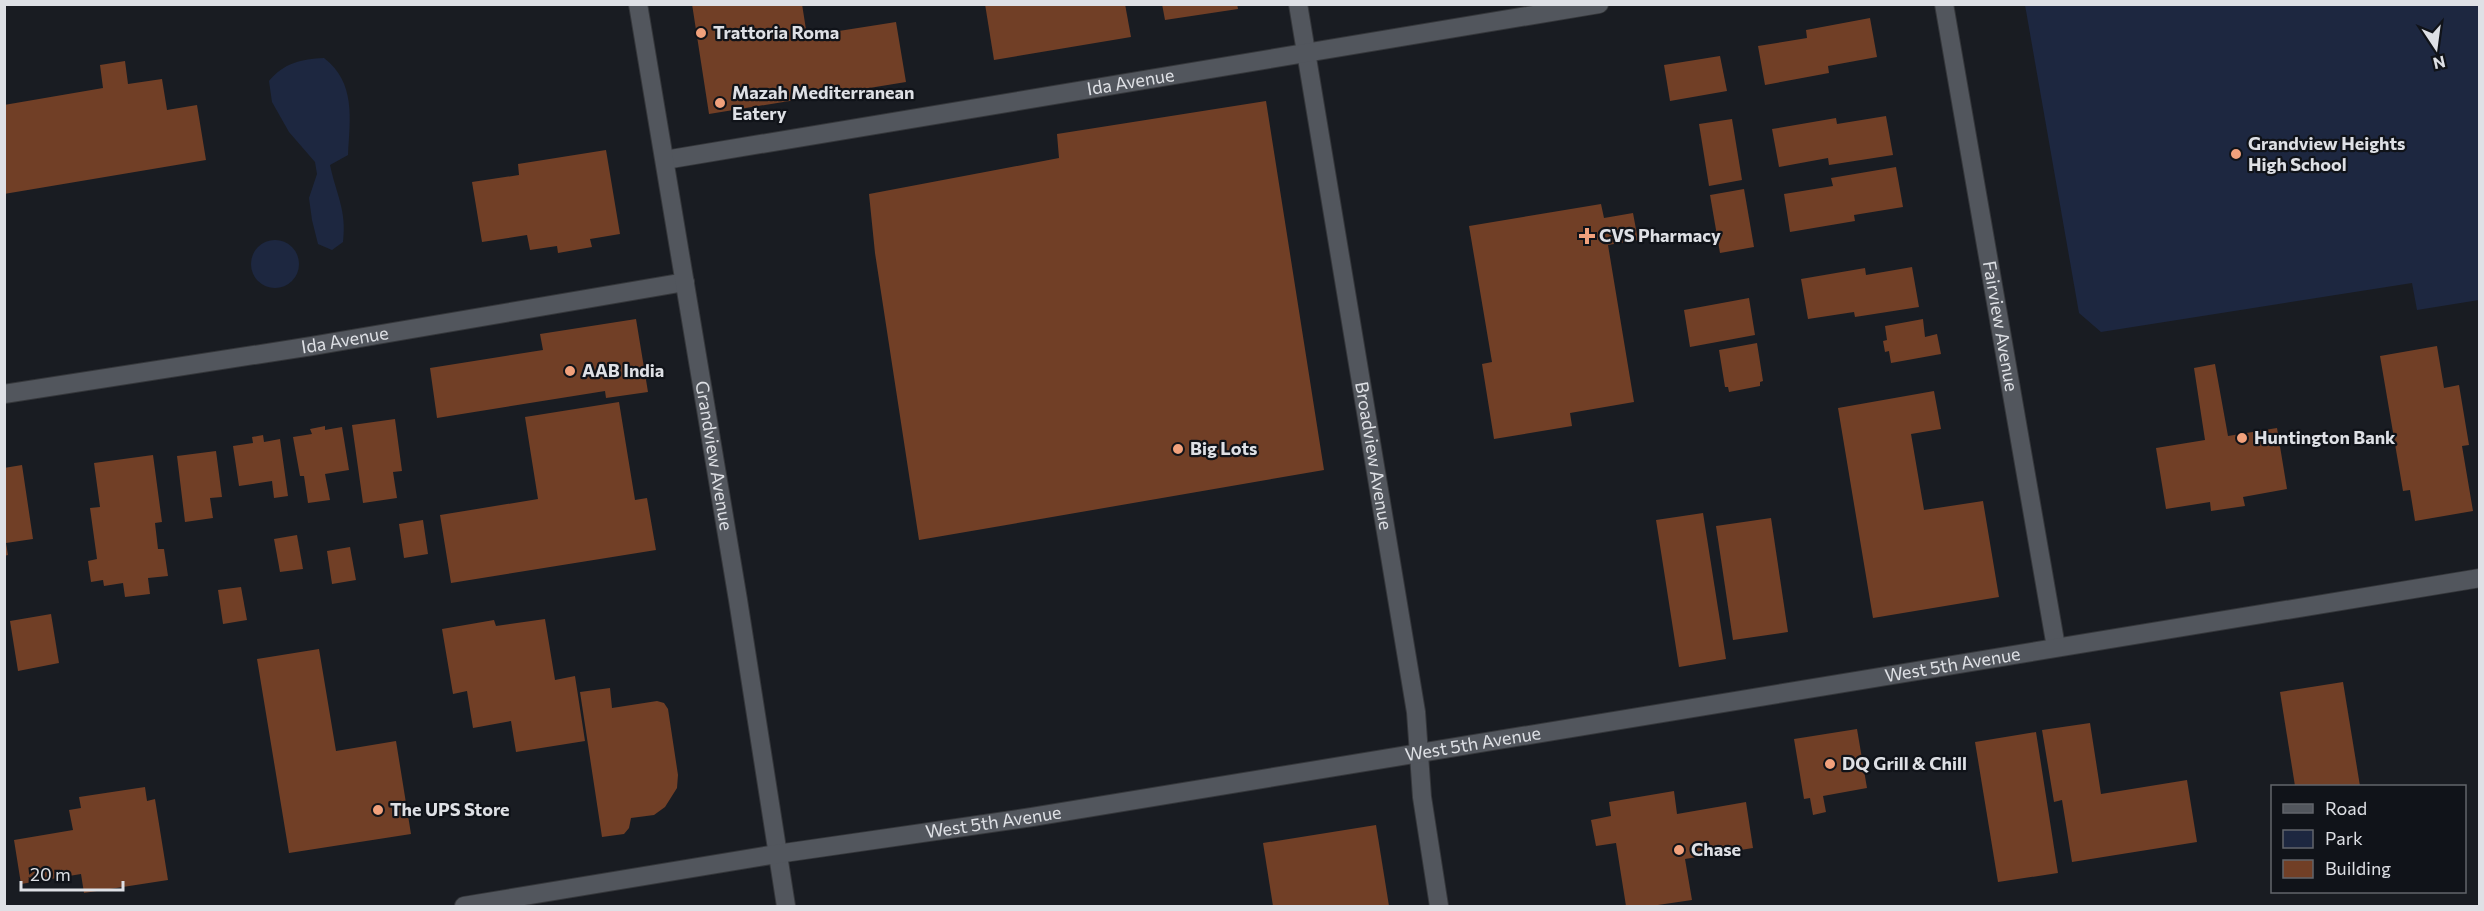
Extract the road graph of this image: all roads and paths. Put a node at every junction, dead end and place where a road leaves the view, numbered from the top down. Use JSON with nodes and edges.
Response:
{"nodes":[{"id":1,"x":638,"y":4,"type":"edge"},
{"id":2,"x":1298,"y":4,"type":"edge"},
{"id":3,"x":1599,"y":4,"type":"edge"},
{"id":4,"x":1944,"y":4,"type":"edge"},
{"id":5,"x":1306,"y":53,"type":"junction"},
{"id":6,"x":664,"y":160,"type":"junction"},
{"id":7,"x":685,"y":282,"type":"junction"},
{"id":8,"x":4,"y":394,"type":"edge"},
{"id":9,"x":2480,"y":578,"type":"edge"},
{"id":10,"x":2056,"y":646,"type":"junction"},
{"id":11,"x":1419,"y":752,"type":"junction"},
{"id":12,"x":777,"y":854,"type":"junction"},
{"id":13,"x":464,"y":906,"type":"edge"},
{"id":14,"x":786,"y":906,"type":"edge"},
{"id":15,"x":1439,"y":906,"type":"edge"}],
"edges":[{"from":1,"to":6,"type":"street","name":"Grandview Avenue"},
{"from":2,"to":5,"type":"street","name":"Broadview Avenue"},
{"from":3,"to":5,"type":"street","name":"Ida Avenue"},
{"from":4,"to":10,"type":"street","name":"Fairview Avenue"},
{"from":5,"to":6,"type":"street","name":"Ida Avenue"},
{"from":5,"to":11,"type":"street","name":"Broadview Avenue"},
{"from":6,"to":7,"type":"street","name":"Grandview Avenue"},
{"from":7,"to":8,"type":"street","name":"Ida Avenue"},
{"from":7,"to":12,"type":"street","name":"Grandview Avenue"},
{"from":9,"to":10,"type":"street","name":"West 5th Avenue"},
{"from":10,"to":11,"type":"street","name":"West 5th Avenue"},
{"from":11,"to":12,"type":"street","name":"West 5th Avenue"},
{"from":11,"to":15,"type":"street","name":"Broadview Avenue"},
{"from":12,"to":13,"type":"street","name":"West 5th Avenue"},
{"from":12,"to":14,"type":"street","name":"Grandview Avenue"}]}
